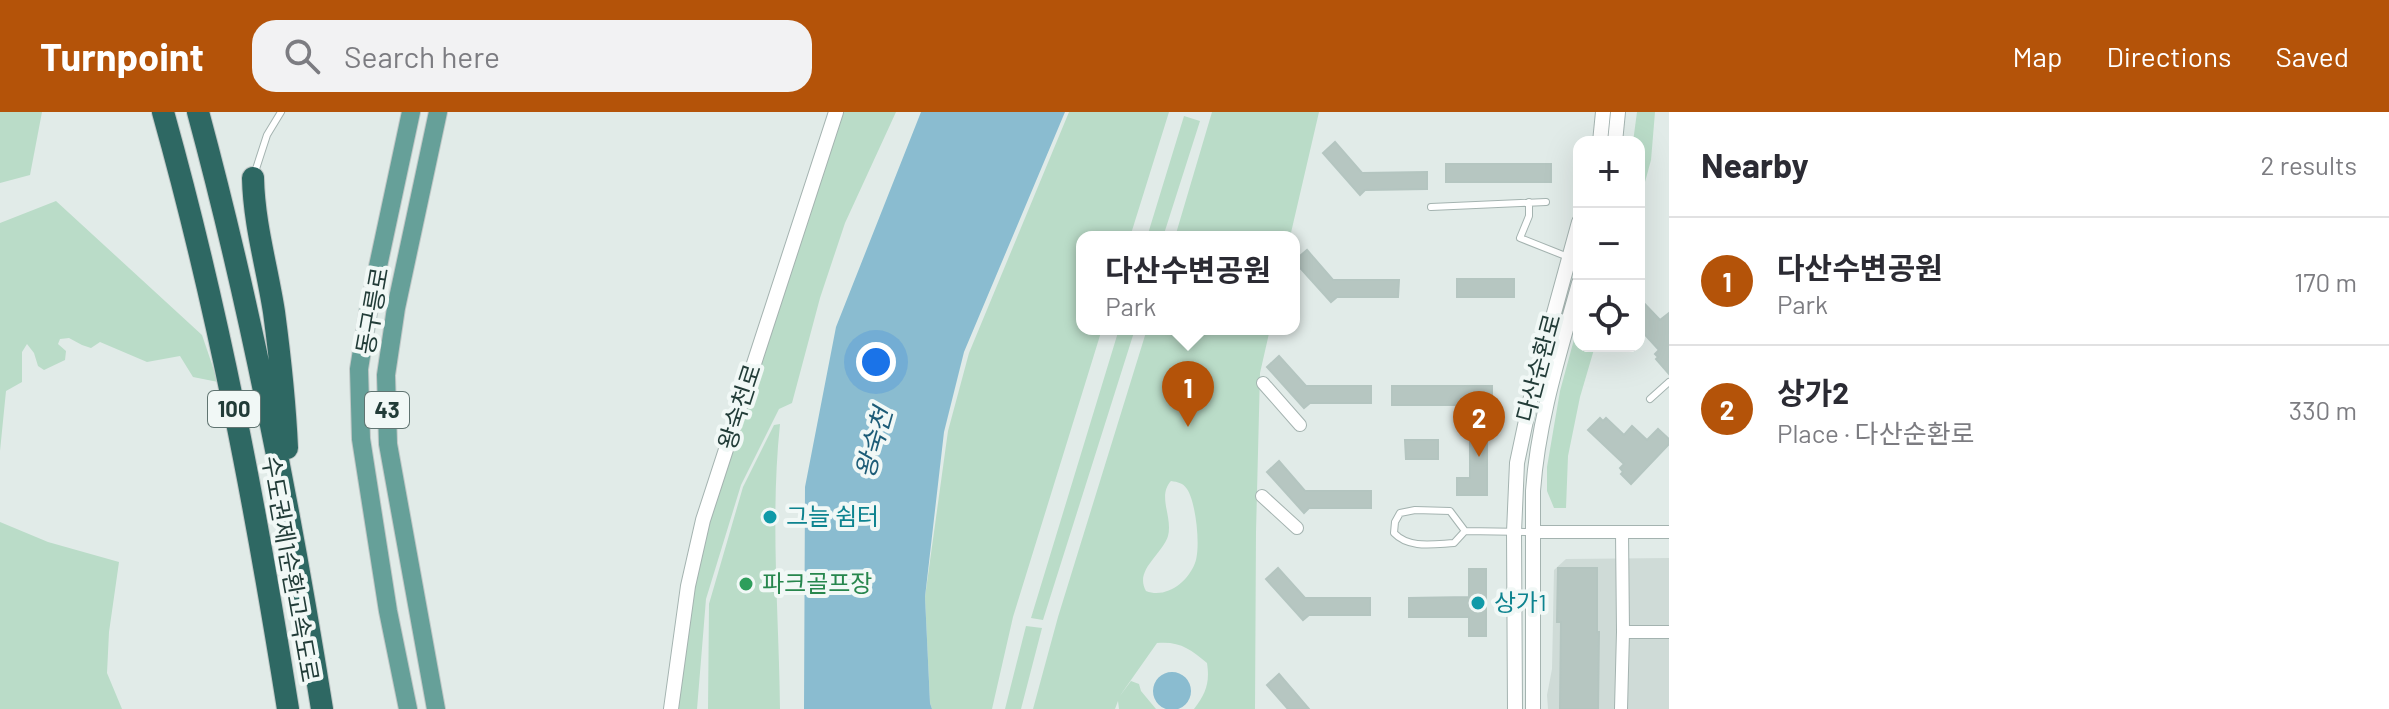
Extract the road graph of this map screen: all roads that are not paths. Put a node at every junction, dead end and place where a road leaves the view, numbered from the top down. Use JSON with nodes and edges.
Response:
{"nodes":[{"id":1,"x":163,"y":112,"type":"edge"},
{"id":2,"x":198,"y":112,"type":"edge"},
{"id":3,"x":281,"y":112,"type":"edge"},
{"id":4,"x":411,"y":112,"type":"edge"},
{"id":5,"x":438,"y":112,"type":"edge"},
{"id":6,"x":836,"y":112,"type":"edge"},
{"id":7,"x":1603,"y":112,"type":"edge"},
{"id":8,"x":1618,"y":112,"type":"edge"},
{"id":9,"x":1601,"y":136,"type":"edge"},
{"id":10,"x":1616,"y":136,"type":"edge"},
{"id":11,"x":253,"y":178,"type":"joint"},
{"id":12,"x":1529,"y":202,"type":"junction"},
{"id":13,"x":1546,"y":202,"type":"dead end"},
{"id":14,"x":1431,"y":207,"type":"dead end"},
{"id":15,"x":1573,"y":241,"type":"edge"},
{"id":16,"x":1568,"y":257,"type":"junction"},
{"id":17,"x":1573,"y":306,"type":"edge"},
{"id":18,"x":1669,"y":382,"type":"edge"},
{"id":19,"x":1263,"y":383,"type":"dead end"},
{"id":20,"x":1650,"y":399,"type":"dead end"},
{"id":21,"x":1300,"y":425,"type":"dead end"},
{"id":22,"x":1262,"y":496,"type":"dead end"},
{"id":23,"x":290,"y":525,"type":"junction"},
{"id":24,"x":1297,"y":528,"type":"dead end"},
{"id":25,"x":1465,"y":531,"type":"junction"},
{"id":26,"x":1514,"y":532,"type":"junction"},
{"id":27,"x":1534,"y":532,"type":"junction"},
{"id":28,"x":1622,"y":532,"type":"junction"},
{"id":29,"x":1669,"y":532,"type":"edge"},
{"id":30,"x":1623,"y":632,"type":"junction"},
{"id":31,"x":1669,"y":632,"type":"edge"},
{"id":32,"x":288,"y":709,"type":"edge"},
{"id":33,"x":322,"y":709,"type":"edge"},
{"id":34,"x":408,"y":709,"type":"edge"},
{"id":35,"x":436,"y":709,"type":"edge"},
{"id":36,"x":671,"y":709,"type":"edge"},
{"id":37,"x":1515,"y":709,"type":"edge"},
{"id":38,"x":1533,"y":709,"type":"edge"},
{"id":39,"x":1621,"y":709,"type":"edge"}],
"edges":[{"from":1,"to":32,"type":"highway","name":"수도권제1순환고속도로","number":"100"},
{"from":2,"to":23,"type":"highway","name":"수도권제1순환고속도로","number":"100"},
{"from":3,"to":11,"type":"lane"},
{"from":4,"to":34,"type":"main road","name":"동구릉로","number":"43"},
{"from":5,"to":35,"type":"main road","name":"동구릉로","number":"43"},
{"from":6,"to":36,"type":"street","name":"왕숙천로"},
{"from":7,"to":9,"type":"street"},
{"from":8,"to":10,"type":"street"},
{"from":11,"to":23,"type":"highway"},
{"from":12,"to":13,"type":"lane"},
{"from":12,"to":14,"type":"lane"},
{"from":12,"to":16,"type":"lane"},
{"from":15,"to":16,"type":"street","name":"다산순환로"},
{"from":16,"to":26,"type":"street","name":"다산순환로"},
{"from":17,"to":27,"type":"street","name":"다산순환로"},
{"from":18,"to":20,"type":"lane"},
{"from":19,"to":21,"type":"street"},
{"from":22,"to":24,"type":"street"},
{"from":23,"to":33,"type":"highway","name":"수도권제1순환고속도로","number":"100"},
{"from":25,"to":25,"type":"lane"},
{"from":25,"to":26,"type":"lane"},
{"from":26,"to":27,"type":"lane"},
{"from":26,"to":37,"type":"street","name":"다산순환로"},
{"from":27,"to":28,"type":"street"},
{"from":27,"to":38,"type":"street","name":"다산순환로"},
{"from":28,"to":29,"type":"street"},
{"from":28,"to":30,"type":"street"},
{"from":30,"to":31,"type":"street"},
{"from":30,"to":39,"type":"street"}]}
